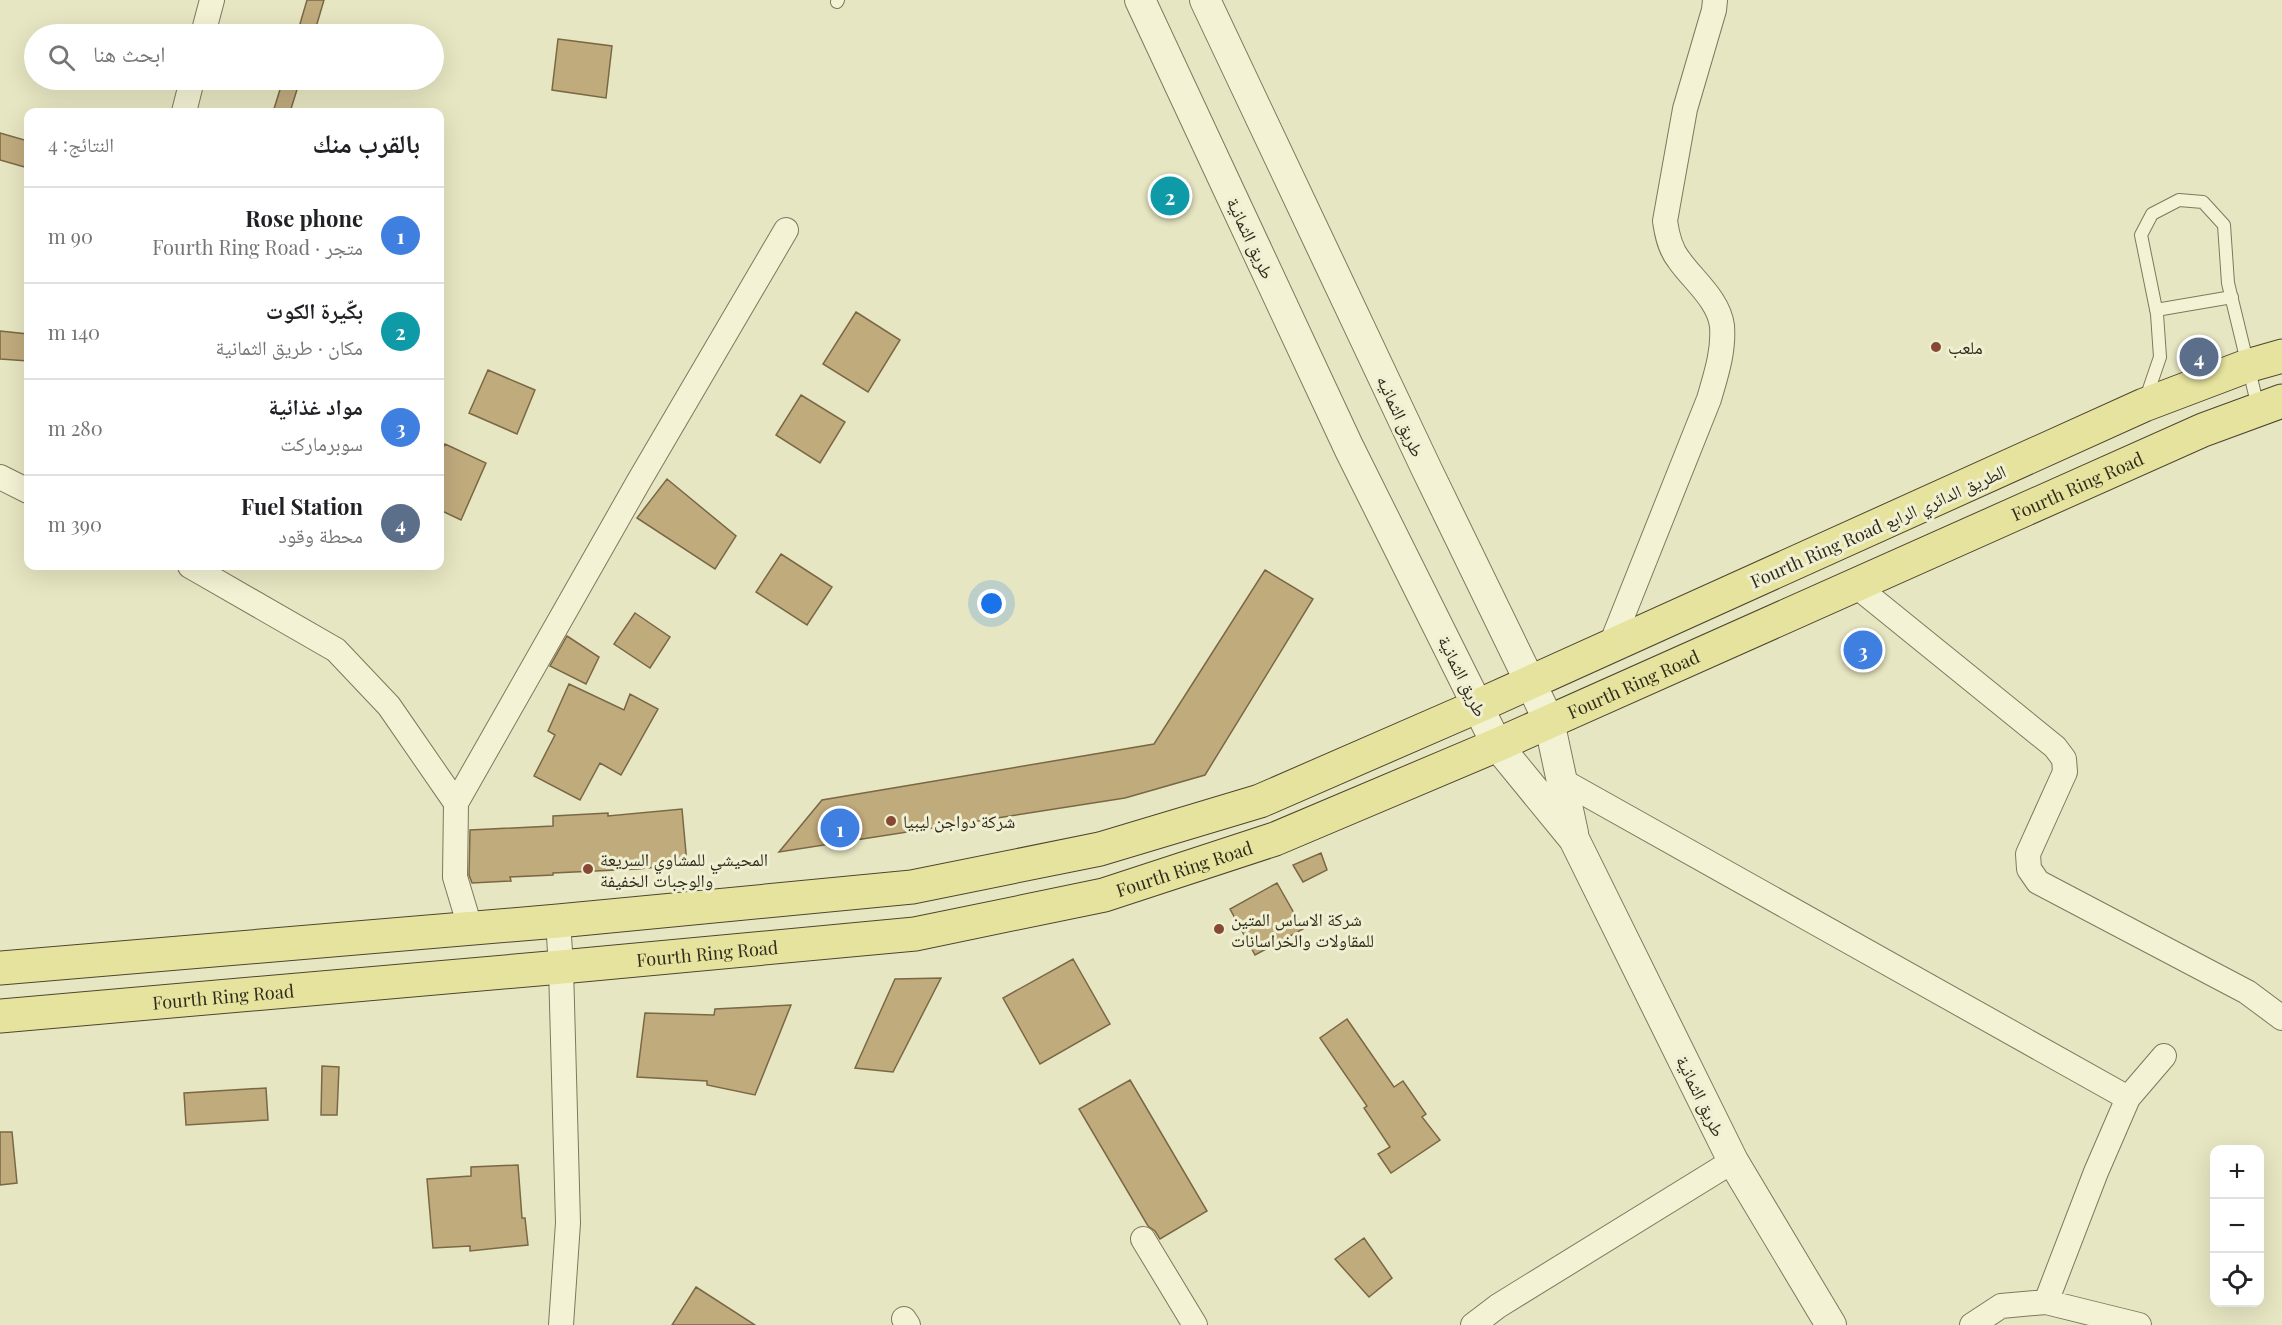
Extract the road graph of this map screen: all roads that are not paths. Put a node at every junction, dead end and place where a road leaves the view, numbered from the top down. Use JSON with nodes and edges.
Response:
{"nodes":[{"id":1,"x":212,"y":0,"type":"edge"},
{"id":2,"x":1140,"y":0,"type":"edge"},
{"id":3,"x":1205,"y":0,"type":"edge"},
{"id":4,"x":1714,"y":0,"type":"edge"},
{"id":5,"x":206,"y":24,"type":"edge"},
{"id":6,"x":190,"y":90,"type":"edge"},
{"id":7,"x":185,"y":108,"type":"edge"},
{"id":8,"x":786,"y":230,"type":"dead end"},
{"id":9,"x":2232,"y":297,"type":"junction"},
{"id":10,"x":2156,"y":310,"type":"junction"},
{"id":11,"x":2282,"y":356,"type":"edge"},
{"id":12,"x":2247,"y":366,"type":"junction"},
{"id":13,"x":2144,"y":405,"type":"junction"},
{"id":14,"x":2270,"y":405,"type":"edge"},
{"id":15,"x":0,"y":477,"type":"edge"},
{"id":16,"x":24,"y":489,"type":"edge"},
{"id":17,"x":197,"y":570,"type":"edge"},
{"id":18,"x":1855,"y":585,"type":"junction"},
{"id":19,"x":1610,"y":647,"type":"junction"},
{"id":20,"x":1530,"y":683,"type":"junction"},
{"id":21,"x":1478,"y":706,"type":"junction"},
{"id":22,"x":1549,"y":721,"type":"junction"},
{"id":23,"x":1497,"y":745,"type":"junction"},
{"id":24,"x":1561,"y":780,"type":"junction"},
{"id":25,"x":456,"y":803,"type":"junction"},
{"id":26,"x":1574,"y":839,"type":"junction"},
{"id":27,"x":558,"y":921,"type":"junction"},
{"id":28,"x":470,"y":927,"type":"junction"},
{"id":29,"x":561,"y":967,"type":"junction"},
{"id":30,"x":0,"y":968,"type":"edge"},
{"id":31,"x":0,"y":1016,"type":"edge"},
{"id":32,"x":2282,"y":1018,"type":"edge"},
{"id":33,"x":2164,"y":1056,"type":"dead end"},
{"id":34,"x":2128,"y":1098,"type":"junction"},
{"id":35,"x":1733,"y":1161,"type":"junction"},
{"id":36,"x":1143,"y":1239,"type":"dead end"},
{"id":37,"x":2046,"y":1302,"type":"junction"},
{"id":38,"x":561,"y":1325,"type":"edge"},
{"id":39,"x":1195,"y":1325,"type":"edge"},
{"id":40,"x":1473,"y":1325,"type":"edge"},
{"id":41,"x":1831,"y":1325,"type":"edge"},
{"id":42,"x":1972,"y":1325,"type":"edge"},
{"id":43,"x":2139,"y":1325,"type":"edge"}],
"edges":[{"from":1,"to":5,"type":"street"},
{"from":2,"to":21,"type":"street","name":"طريق الثمانية"},
{"from":3,"to":20,"type":"street","name":"طريق الثمانيه"},
{"from":4,"to":19,"type":"street"},
{"from":6,"to":7,"type":"street"},
{"from":8,"to":25,"type":"street"},
{"from":9,"to":10,"type":"lane"},
{"from":9,"to":10,"type":"lane"},
{"from":9,"to":12,"type":"lane"},
{"from":10,"to":13,"type":"lane"},
{"from":11,"to":12,"type":"main road","name":"Fourth Ring Road الطريق الدائري الرابع"},
{"from":12,"to":13,"type":"main road","name":"Fourth Ring Road الطريق الدائري الرابع"},
{"from":12,"to":14,"type":"lane"},
{"from":13,"to":19,"type":"main road","name":"Fourth Ring Road الطريق الدائري الرابع"},
{"from":14,"to":18,"type":"main road","name":"Fourth Ring Road"},
{"from":15,"to":16,"type":"street"},
{"from":17,"to":25,"type":"street"},
{"from":18,"to":22,"type":"main road","name":"Fourth Ring Road"},
{"from":18,"to":32,"type":"street"},
{"from":19,"to":20,"type":"main road","name":"Fourth Ring Road الطريق الدائري الرابع"},
{"from":20,"to":21,"type":"main road","name":"Fourth Ring Road الطريق الدائري الرابع"},
{"from":20,"to":22,"type":"street","name":"طريق الثمانيه"},
{"from":21,"to":23,"type":"street","name":"طريق الثمانية"},
{"from":21,"to":27,"type":"main road"},
{"from":22,"to":23,"type":"main road","name":"Fourth Ring Road"},
{"from":22,"to":24,"type":"street","name":"طريق الثمانيه"},
{"from":23,"to":26,"type":"street","name":"طريق الثمانية"},
{"from":23,"to":29,"type":"main road","name":"Fourth Ring Road"},
{"from":24,"to":26,"type":"street","name":"طريق الثمانيه"},
{"from":24,"to":34,"type":"street"},
{"from":25,"to":28,"type":"street"},
{"from":26,"to":35,"type":"street","name":"طريق الثمانية"},
{"from":27,"to":28,"type":"main road"},
{"from":27,"to":29,"type":"street"},
{"from":28,"to":30,"type":"main road"},
{"from":29,"to":31,"type":"main road","name":"Fourth Ring Road"},
{"from":29,"to":38,"type":"street"},
{"from":33,"to":34,"type":"street"},
{"from":34,"to":37,"type":"street"},
{"from":35,"to":40,"type":"street"},
{"from":35,"to":41,"type":"street","name":"طريق الثمانية"},
{"from":36,"to":39,"type":"street"},
{"from":37,"to":42,"type":"street"},
{"from":37,"to":43,"type":"street"}]}
